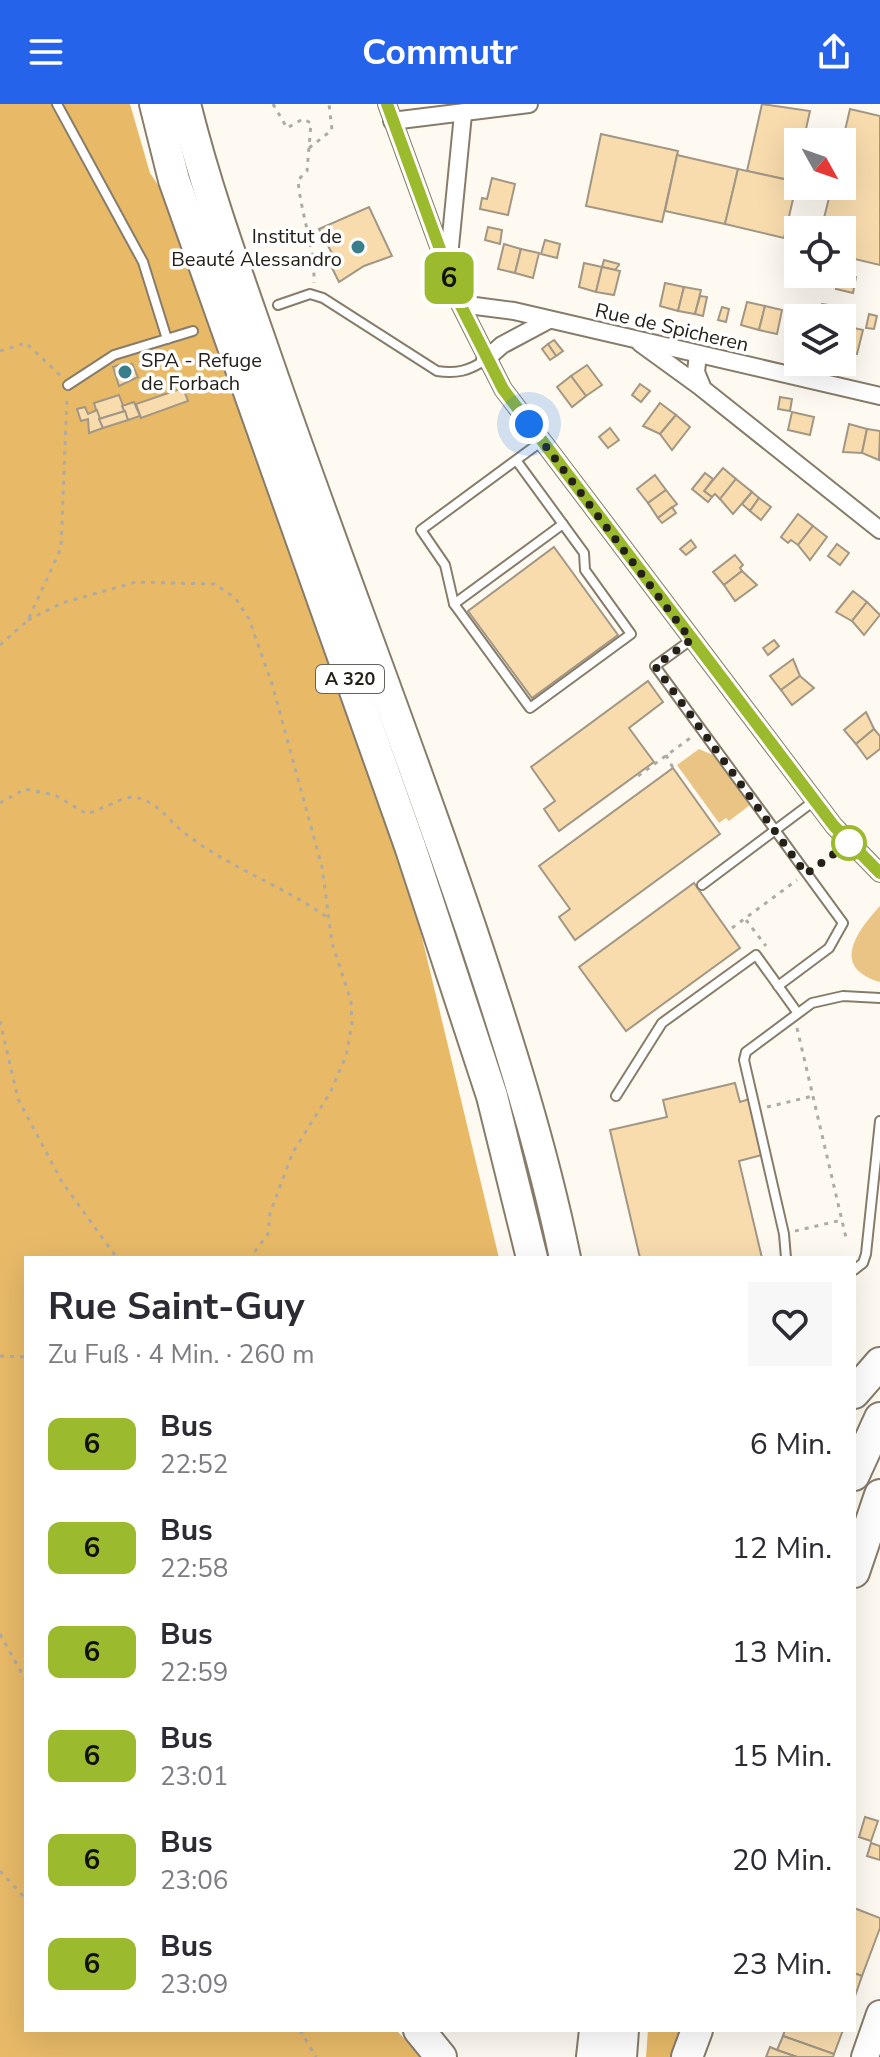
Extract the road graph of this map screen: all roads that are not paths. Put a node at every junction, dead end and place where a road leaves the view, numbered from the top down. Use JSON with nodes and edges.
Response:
{"nodes":[{"id":1,"x":57,"y":104,"type":"edge"},
{"id":2,"x":155,"y":104,"type":"edge"},
{"id":3,"x":185,"y":104,"type":"edge"},
{"id":4,"x":387,"y":104,"type":"edge"},
{"id":5,"x":529,"y":104,"type":"edge"},
{"id":6,"x":463,"y":114,"type":"junction"},
{"id":7,"x":392,"y":121,"type":"junction"},
{"id":8,"x":447,"y":272,"type":"junction"},
{"id":9,"x":460,"y":304,"type":"junction"},
{"id":10,"x":278,"y":305,"type":"dead end"},
{"id":11,"x":549,"y":320,"type":"junction"},
{"id":12,"x":193,"y":331,"type":"dead end"},
{"id":13,"x":167,"y":339,"type":"junction"},
{"id":14,"x":636,"y":339,"type":"junction"},
{"id":15,"x":698,"y":354,"type":"junction"},
{"id":16,"x":485,"y":360,"type":"junction"},
{"id":17,"x":68,"y":385,"type":"road end"},
{"id":18,"x":703,"y":389,"type":"junction"},
{"id":19,"x":880,"y":396,"type":"edge"},
{"id":20,"x":542,"y":441,"type":"junction"},
{"id":21,"x":516,"y":460,"type":"junction"},
{"id":22,"x":563,"y":524,"type":"junction"},
{"id":23,"x":880,"y":530,"type":"edge"},
{"id":24,"x":454,"y":604,"type":"junction"},
{"id":25,"x":691,"y":640,"type":"junction"},
{"id":26,"x":814,"y":801,"type":"junction"},
{"id":27,"x":775,"y":831,"type":"junction"},
{"id":28,"x":880,"y":873,"type":"edge"},
{"id":29,"x":702,"y":885,"type":"dead end"},
{"id":30,"x":778,"y":986,"type":"junction"},
{"id":31,"x":880,"y":998,"type":"edge"},
{"id":32,"x":794,"y":1014,"type":"junction"},
{"id":33,"x":616,"y":1096,"type":"dead end"},
{"id":34,"x":880,"y":1121,"type":"edge"},
{"id":35,"x":552,"y":1192,"type":"junction"},
{"id":36,"x":531,"y":1256,"type":"edge"},
{"id":37,"x":565,"y":1256,"type":"edge"},
{"id":38,"x":581,"y":1256,"type":"edge"},
{"id":39,"x":786,"y":1256,"type":"edge"},
{"id":40,"x":856,"y":1268,"type":"edge"},
{"id":41,"x":880,"y":1363,"type":"edge"},
{"id":42,"x":856,"y":1391,"type":"edge"},
{"id":43,"x":880,"y":1418,"type":"edge"},
{"id":44,"x":880,"y":1447,"type":"edge"},
{"id":45,"x":856,"y":1471,"type":"edge"},
{"id":46,"x":856,"y":1489,"type":"edge"},
{"id":47,"x":880,"y":1495,"type":"edge"},
{"id":48,"x":856,"y":1566,"type":"edge"},
{"id":49,"x":880,"y":2014,"type":"edge"},
{"id":50,"x":421,"y":2032,"type":"edge"},
{"id":51,"x":595,"y":2032,"type":"edge"},
{"id":52,"x":623,"y":2032,"type":"edge"},
{"id":53,"x":696,"y":2032,"type":"edge"},
{"id":54,"x":441,"y":2057,"type":"edge"},
{"id":55,"x":592,"y":2057,"type":"edge"},
{"id":56,"x":621,"y":2057,"type":"edge"},
{"id":57,"x":687,"y":2057,"type":"edge"},
{"id":58,"x":865,"y":2057,"type":"edge"}],
"edges":[{"from":1,"to":13,"type":"lane"},
{"from":2,"to":36,"type":"highway","number":"A 320"},
{"from":3,"to":35,"type":"highway","number":"A 320"},
{"from":4,"to":7,"type":"street"},
{"from":5,"to":6,"type":"street"},
{"from":6,"to":7,"type":"street"},
{"from":6,"to":8,"type":"street"},
{"from":7,"to":8,"type":"street"},
{"from":8,"to":9,"type":"street"},
{"from":9,"to":11,"type":"street","name":"Rue de Spicheren"},
{"from":9,"to":16,"type":"street"},
{"from":10,"to":16,"type":"lane"},
{"from":11,"to":14,"type":"street","name":"Rue de Spicheren"},
{"from":11,"to":16,"type":"street"},
{"from":12,"to":13,"type":"lane"},
{"from":13,"to":17,"type":"lane"},
{"from":14,"to":15,"type":"street","name":"Rue de Spicheren"},
{"from":14,"to":18,"type":"street"},
{"from":15,"to":18,"type":"street"},
{"from":15,"to":19,"type":"street","name":"Rue de Spicheren"},
{"from":16,"to":20,"type":"street"},
{"from":18,"to":23,"type":"street"},
{"from":20,"to":21,"type":"lane"},
{"from":20,"to":25,"type":"street"},
{"from":21,"to":22,"type":"lane"},
{"from":21,"to":24,"type":"lane"},
{"from":22,"to":24,"type":"lane"},
{"from":22,"to":24,"type":"lane"},
{"from":25,"to":26,"type":"street"},
{"from":25,"to":27,"type":"lane"},
{"from":26,"to":27,"type":"lane"},
{"from":26,"to":28,"type":"street"},
{"from":27,"to":29,"type":"lane"},
{"from":27,"to":30,"type":"lane"},
{"from":30,"to":32,"type":"lane"},
{"from":30,"to":33,"type":"lane"},
{"from":31,"to":32,"type":"lane"},
{"from":32,"to":39,"type":"lane"},
{"from":34,"to":40,"type":"lane"},
{"from":35,"to":37,"type":"highway","number":"A 320"},
{"from":35,"to":38,"type":"highway"},
{"from":41,"to":42,"type":"highway"},
{"from":43,"to":45,"type":"highway"},
{"from":44,"to":46,"type":"highway"},
{"from":47,"to":48,"type":"highway"},
{"from":49,"to":58,"type":"main road"},
{"from":50,"to":54,"type":"highway"},
{"from":51,"to":55,"type":"highway"},
{"from":52,"to":56,"type":"highway"},
{"from":53,"to":57,"type":"highway"}]}
